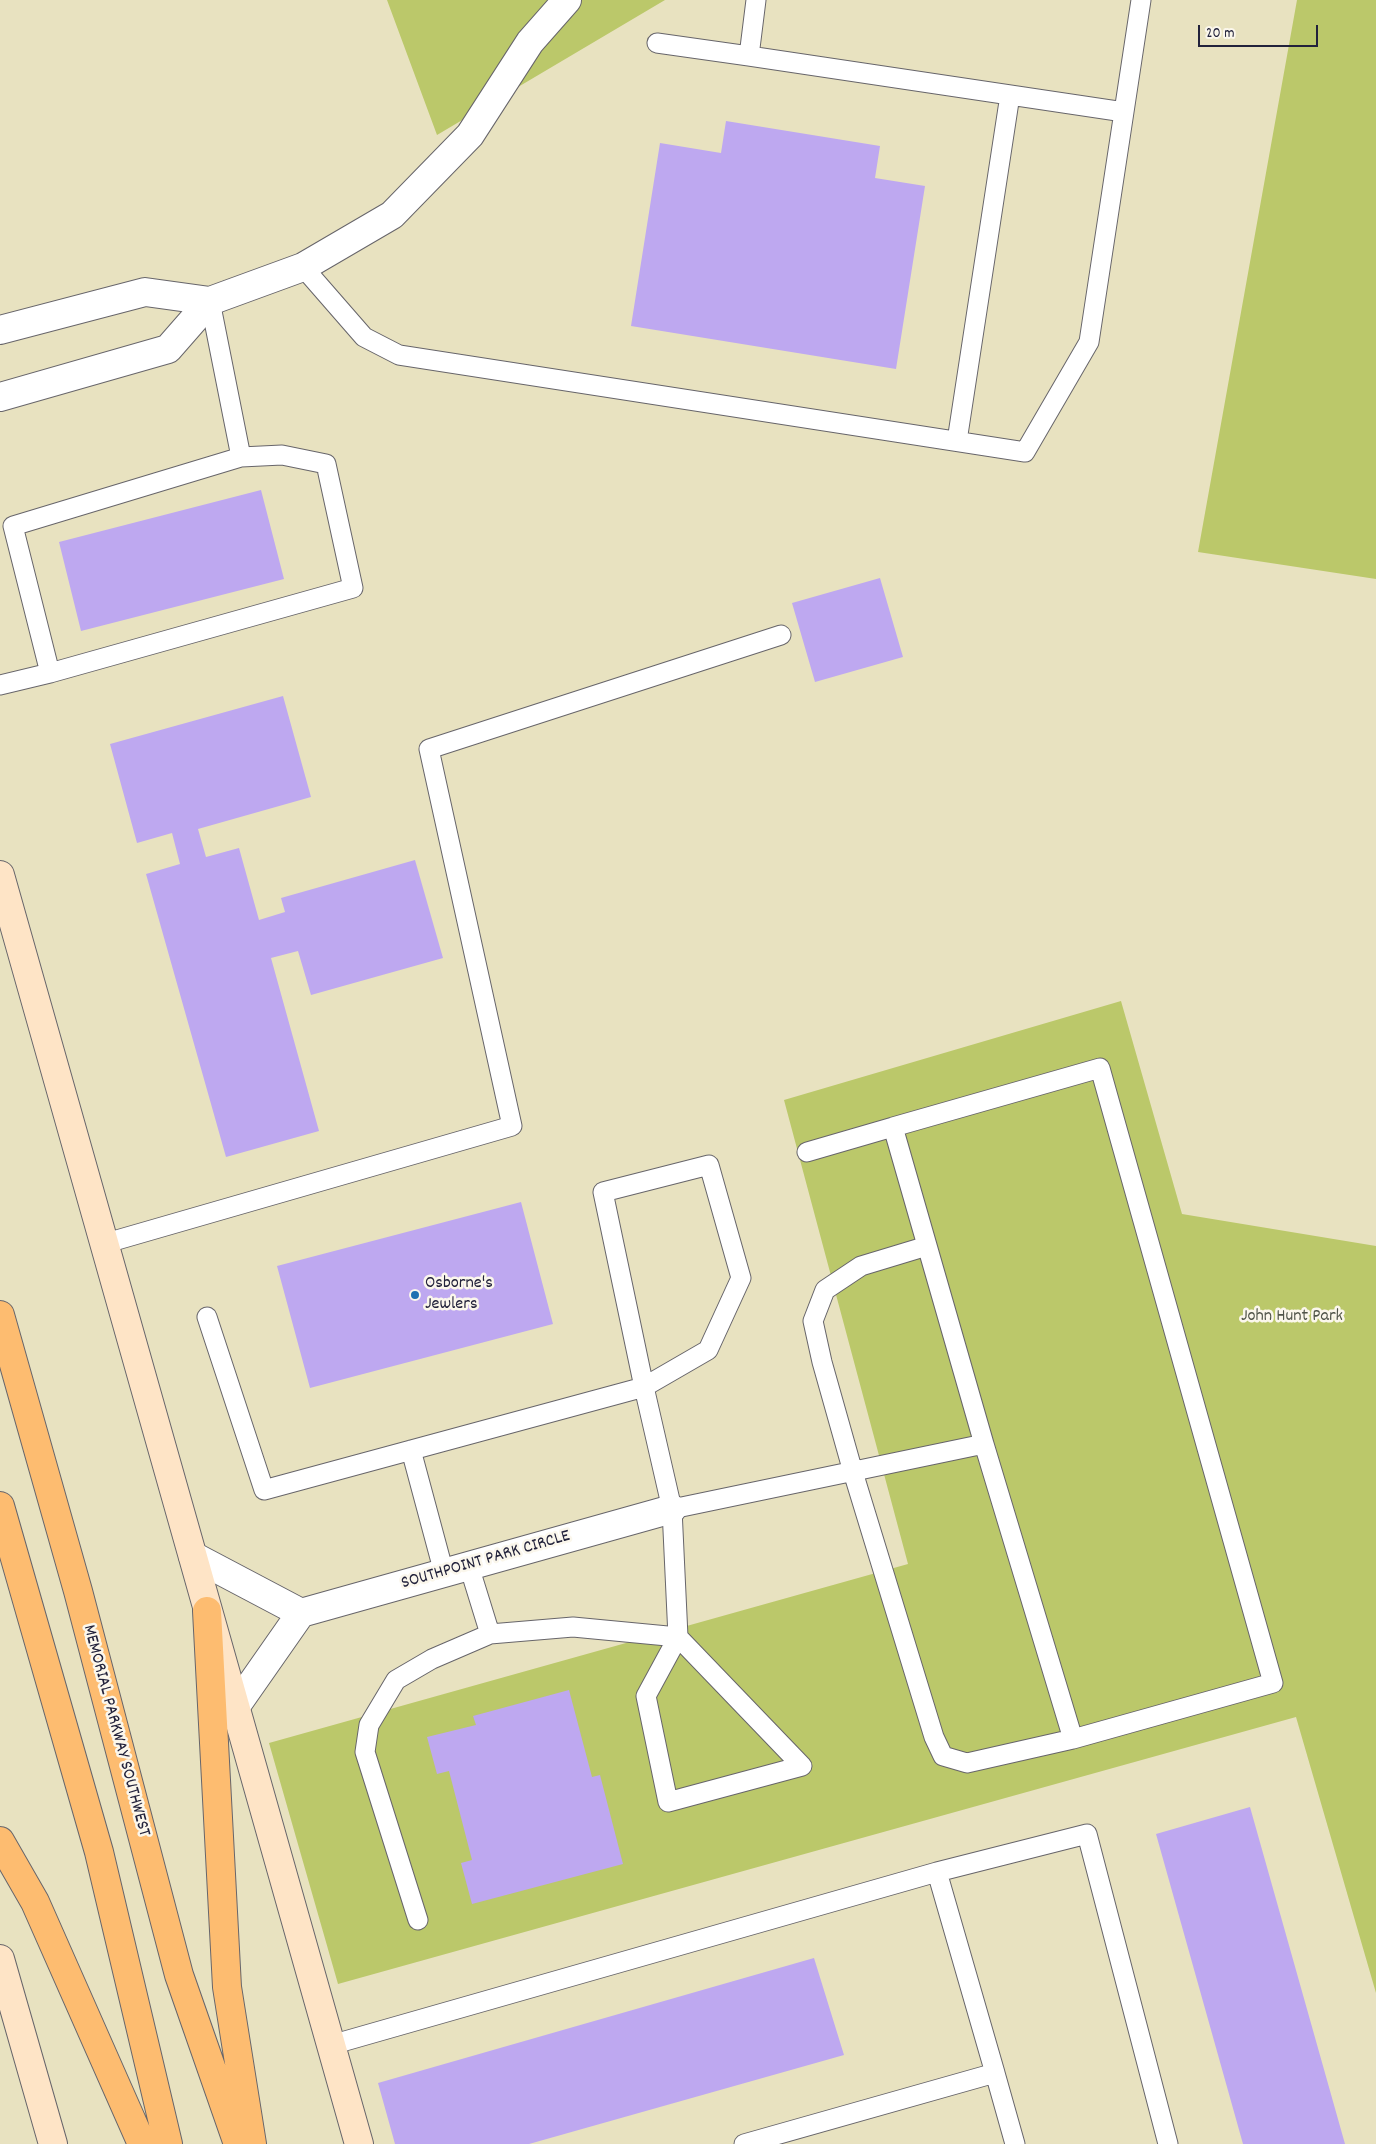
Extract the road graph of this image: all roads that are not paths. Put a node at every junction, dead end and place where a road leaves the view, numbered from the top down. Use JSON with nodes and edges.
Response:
{"nodes":[{"id":1,"x":567,"y":0,"type":"edge"},
{"id":2,"x":756,"y":0,"type":"edge"},
{"id":3,"x":1141,"y":0,"type":"edge"},
{"id":4,"x":657,"y":43,"type":"dead end"},
{"id":5,"x":749,"y":56,"type":"junction"},
{"id":6,"x":1010,"y":95,"type":"junction"},
{"id":7,"x":1124,"y":112,"type":"junction"},
{"id":8,"x":303,"y":267,"type":"junction"},
{"id":9,"x":210,"y":301,"type":"junction"},
{"id":10,"x":0,"y":330,"type":"edge"},
{"id":11,"x":0,"y":396,"type":"edge"},
{"id":12,"x":957,"y":441,"type":"junction"},
{"id":13,"x":241,"y":457,"type":"junction"},
{"id":14,"x":781,"y":635,"type":"dead end"},
{"id":15,"x":50,"y":673,"type":"junction"},
{"id":16,"x":0,"y":685,"type":"edge"},
{"id":17,"x":0,"y":874,"type":"edge"},
{"id":18,"x":893,"y":1127,"type":"junction"},
{"id":19,"x":807,"y":1152,"type":"dead end"},
{"id":20,"x":103,"y":1244,"type":"junction"},
{"id":21,"x":927,"y":1246,"type":"junction"},
{"id":22,"x":0,"y":1315,"type":"edge"},
{"id":23,"x":207,"y":1317,"type":"dead end"},
{"id":24,"x":644,"y":1387,"type":"junction"},
{"id":25,"x":984,"y":1444,"type":"junction"},
{"id":26,"x":411,"y":1450,"type":"junction"},
{"id":27,"x":853,"y":1472,"type":"junction"},
{"id":28,"x":0,"y":1506,"type":"edge"},
{"id":29,"x":672,"y":1509,"type":"junction"},
{"id":30,"x":193,"y":1556,"type":"junction"},
{"id":31,"x":457,"y":1569,"type":"junction"},
{"id":32,"x":207,"y":1611,"type":"junction"},
{"id":33,"x":301,"y":1613,"type":"junction"},
{"id":34,"x":490,"y":1634,"type":"junction"},
{"id":35,"x":678,"y":1637,"type":"junction"},
{"id":36,"x":236,"y":1706,"type":"junction"},
{"id":37,"x":1073,"y":1739,"type":"junction"},
{"id":38,"x":0,"y":1841,"type":"edge"},
{"id":39,"x":937,"y":1872,"type":"junction"},
{"id":40,"x":418,"y":1920,"type":"dead end"},
{"id":41,"x":0,"y":1959,"type":"edge"},
{"id":42,"x":8,"y":2024,"type":"edge"},
{"id":43,"x":331,"y":2045,"type":"junction"},
{"id":44,"x":995,"y":2074,"type":"junction"},
{"id":45,"x":53,"y":2144,"type":"edge"},
{"id":46,"x":142,"y":2144,"type":"edge"},
{"id":47,"x":168,"y":2144,"type":"edge"},
{"id":48,"x":238,"y":2144,"type":"edge"},
{"id":49,"x":252,"y":2144,"type":"edge"},
{"id":50,"x":360,"y":2144,"type":"edge"},
{"id":51,"x":744,"y":2144,"type":"edge"},
{"id":52,"x":1015,"y":2144,"type":"edge"},
{"id":53,"x":1168,"y":2144,"type":"edge"}],
"edges":[{"from":1,"to":8,"type":"street"},
{"from":2,"to":5,"type":"lane"},
{"from":3,"to":7,"type":"lane"},
{"from":4,"to":5,"type":"lane"},
{"from":5,"to":6,"type":"lane"},
{"from":6,"to":7,"type":"lane"},
{"from":6,"to":12,"type":"lane"},
{"from":7,"to":12,"type":"lane"},
{"from":8,"to":9,"type":"street"},
{"from":8,"to":12,"type":"lane"},
{"from":9,"to":10,"type":"street"},
{"from":9,"to":11,"type":"street"},
{"from":9,"to":13,"type":"lane"},
{"from":13,"to":15,"type":"lane"},
{"from":13,"to":15,"type":"lane"},
{"from":14,"to":20,"type":"lane"},
{"from":15,"to":16,"type":"lane"},
{"from":17,"to":20,"type":"main road"},
{"from":18,"to":19,"type":"lane"},
{"from":18,"to":21,"type":"lane"},
{"from":18,"to":37,"type":"lane"},
{"from":20,"to":30,"type":"main road"},
{"from":21,"to":25,"type":"lane"},
{"from":21,"to":27,"type":"lane"},
{"from":22,"to":48,"type":"highway","name":"MEMORIAL PARKWAY SOUTHWEST"},
{"from":23,"to":26,"type":"lane"},
{"from":24,"to":24,"type":"lane"},
{"from":24,"to":26,"type":"lane"},
{"from":24,"to":29,"type":"lane"},
{"from":25,"to":27,"type":"lane"},
{"from":25,"to":37,"type":"lane"},
{"from":26,"to":31,"type":"lane"},
{"from":27,"to":29,"type":"lane"},
{"from":27,"to":37,"type":"lane"},
{"from":28,"to":47,"type":"highway"},
{"from":29,"to":31,"type":"street","name":"SOUTHPOINT PARK CIRCLE"},
{"from":29,"to":35,"type":"lane"},
{"from":30,"to":32,"type":"main road"},
{"from":30,"to":33,"type":"street"},
{"from":31,"to":33,"type":"street","name":"SOUTHPOINT PARK CIRCLE"},
{"from":31,"to":34,"type":"lane"},
{"from":32,"to":36,"type":"main road"},
{"from":32,"to":49,"type":"highway"},
{"from":33,"to":36,"type":"street"},
{"from":34,"to":35,"type":"lane"},
{"from":34,"to":40,"type":"lane"},
{"from":35,"to":35,"type":"lane"},
{"from":36,"to":43,"type":"main road"},
{"from":38,"to":46,"type":"highway"},
{"from":39,"to":43,"type":"lane"},
{"from":39,"to":44,"type":"lane"},
{"from":39,"to":53,"type":"lane"},
{"from":41,"to":42,"type":"main road"},
{"from":42,"to":45,"type":"main road"},
{"from":43,"to":50,"type":"main road"},
{"from":44,"to":51,"type":"lane"},
{"from":44,"to":52,"type":"lane"}]}
